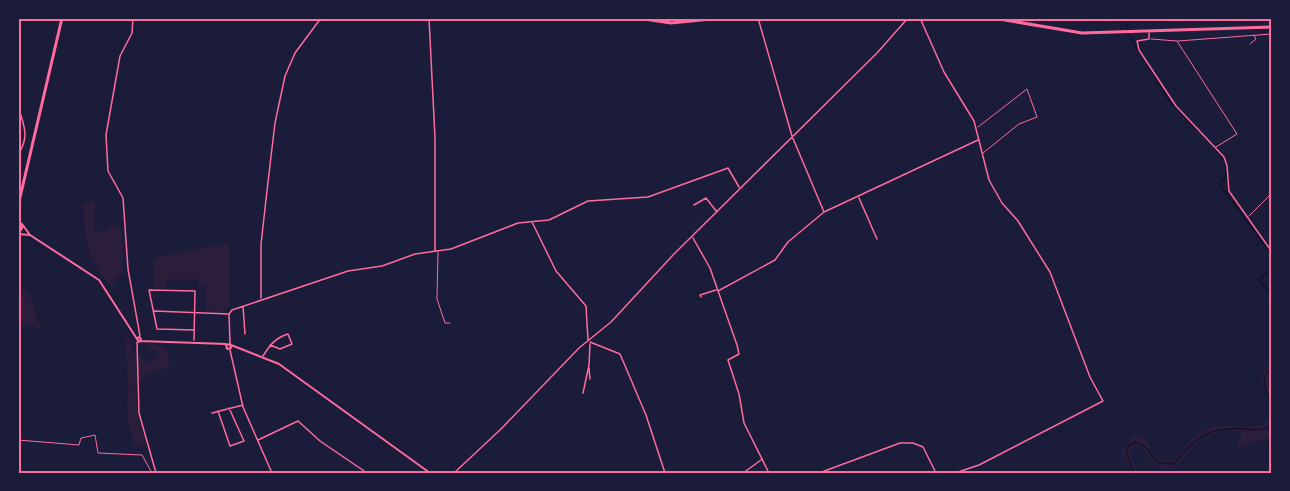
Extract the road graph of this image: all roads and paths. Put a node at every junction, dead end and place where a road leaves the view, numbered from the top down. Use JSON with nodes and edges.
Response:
{"nodes":[{"id":1,"x":62,"y":18,"type":"edge"},
{"id":2,"x":132,"y":18,"type":"edge"},
{"id":3,"x":321,"y":18,"type":"edge"},
{"id":4,"x":429,"y":18,"type":"edge"},
{"id":5,"x":638,"y":18,"type":"edge"},
{"id":6,"x":722,"y":18,"type":"edge"},
{"id":7,"x":758,"y":18,"type":"edge"},
{"id":8,"x":908,"y":18,"type":"edge"},
{"id":9,"x":920,"y":18,"type":"edge"},
{"id":10,"x":993,"y":18,"type":"edge"},
{"id":11,"x":1007,"y":19,"type":"edge"},
{"id":12,"x":1272,"y":27,"type":"edge"},
{"id":13,"x":1148,"y":32,"type":"junction"},
{"id":14,"x":1271,"y":34,"type":"edge"},
{"id":15,"x":1253,"y":35,"type":"junction"},
{"id":16,"x":1149,"y":39,"type":"junction"},
{"id":17,"x":1176,"y":41,"type":"junction"},
{"id":18,"x":1250,"y":44,"type":"dead end"},
{"id":19,"x":18,"y":107,"type":"edge"},
{"id":20,"x":19,"y":115,"type":"edge"},
{"id":21,"x":976,"y":128,"type":"junction"},
{"id":22,"x":792,"y":136,"type":"junction"},
{"id":23,"x":979,"y":139,"type":"junction"},
{"id":24,"x":1216,"y":147,"type":"junction"},
{"id":25,"x":18,"y":154,"type":"edge"},
{"id":26,"x":983,"y":154,"type":"junction"},
{"id":27,"x":740,"y":188,"type":"junction"},
{"id":28,"x":1272,"y":193,"type":"edge"},
{"id":29,"x":858,"y":197,"type":"junction"},
{"id":30,"x":694,"y":205,"type":"dead end"},
{"id":31,"x":18,"y":207,"type":"edge"},
{"id":32,"x":717,"y":212,"type":"junction"},
{"id":33,"x":824,"y":212,"type":"junction"},
{"id":34,"x":1248,"y":218,"type":"junction"},
{"id":35,"x":19,"y":219,"type":"edge"},
{"id":36,"x":532,"y":222,"type":"junction"},
{"id":37,"x":22,"y":224,"type":"junction"},
{"id":38,"x":18,"y":234,"type":"edge"},
{"id":39,"x":30,"y":235,"type":"junction"},
{"id":40,"x":692,"y":237,"type":"junction"},
{"id":41,"x":877,"y":238,"type":"dead end"},
{"id":42,"x":437,"y":252,"type":"junction"},
{"id":43,"x":1272,"y":252,"type":"edge"},
{"id":44,"x":717,"y":290,"type":"junction"},
{"id":45,"x":701,"y":297,"type":"dead end"},
{"id":46,"x":261,"y":299,"type":"junction"},
{"id":47,"x":243,"y":306,"type":"junction"},
{"id":48,"x":153,"y":311,"type":"junction"},
{"id":49,"x":194,"y":312,"type":"junction"},
{"id":50,"x":229,"y":314,"type":"junction"},
{"id":51,"x":450,"y":323,"type":"dead end"},
{"id":52,"x":194,"y":330,"type":"junction"},
{"id":53,"x":245,"y":334,"type":"dead end"},
{"id":54,"x":139,"y":339,"type":"junction"},
{"id":55,"x":194,"y":340,"type":"dead end"},
{"id":56,"x":590,"y":342,"type":"junction"},
{"id":57,"x":270,"y":345,"type":"junction"},
{"id":58,"x":228,"y":346,"type":"junction"},
{"id":59,"x":263,"y":356,"type":"junction"},
{"id":60,"x":588,"y":367,"type":"junction"},
{"id":61,"x":590,"y":380,"type":"dead end"},
{"id":62,"x":583,"y":393,"type":"dead end"},
{"id":63,"x":243,"y":405,"type":"junction"},
{"id":64,"x":229,"y":408,"type":"junction"},
{"id":65,"x":218,"y":411,"type":"junction"},
{"id":66,"x":212,"y":413,"type":"dead end"},
{"id":67,"x":18,"y":440,"type":"edge"},
{"id":68,"x":257,"y":440,"type":"junction"},
{"id":69,"x":762,"y":459,"type":"junction"},
{"id":70,"x":961,"y":472,"type":"edge"},
{"id":71,"x":152,"y":473,"type":"edge"},
{"id":72,"x":156,"y":473,"type":"edge"},
{"id":73,"x":272,"y":473,"type":"edge"},
{"id":74,"x":367,"y":473,"type":"edge"},
{"id":75,"x":430,"y":473,"type":"edge"},
{"id":76,"x":454,"y":473,"type":"edge"},
{"id":77,"x":665,"y":473,"type":"edge"},
{"id":78,"x":743,"y":473,"type":"edge"},
{"id":79,"x":769,"y":473,"type":"edge"},
{"id":80,"x":819,"y":473,"type":"edge"},
{"id":81,"x":936,"y":473,"type":"edge"},
{"id":82,"x":955,"y":473,"type":"edge"}],
"edges":[{"from":1,"to":31,"type":"main road"},
{"from":2,"to":54,"type":"street"},
{"from":3,"to":46,"type":"street"},
{"from":4,"to":42,"type":"street"},
{"from":5,"to":6,"type":"main road"},
{"from":7,"to":22,"type":"street"},
{"from":8,"to":22,"type":"street"},
{"from":9,"to":21,"type":"street"},
{"from":10,"to":11,"type":"main road"},
{"from":11,"to":13,"type":"main road"},
{"from":12,"to":13,"type":"main road"},
{"from":13,"to":16,"type":"street"},
{"from":14,"to":15,"type":"lane"},
{"from":15,"to":17,"type":"lane"},
{"from":15,"to":18,"type":"lane"},
{"from":16,"to":17,"type":"lane"},
{"from":16,"to":24,"type":"street"},
{"from":17,"to":24,"type":"lane"},
{"from":19,"to":20,"type":"street"},
{"from":20,"to":25,"type":"street"},
{"from":21,"to":23,"type":"street"},
{"from":21,"to":26,"type":"lane"},
{"from":22,"to":27,"type":"street"},
{"from":22,"to":33,"type":"street"},
{"from":23,"to":26,"type":"street"},
{"from":23,"to":29,"type":"street"},
{"from":24,"to":34,"type":"street"},
{"from":26,"to":70,"type":"street"},
{"from":27,"to":32,"type":"street"},
{"from":27,"to":36,"type":"street"},
{"from":28,"to":34,"type":"lane"},
{"from":29,"to":33,"type":"street"},
{"from":29,"to":41,"type":"street"},
{"from":30,"to":32,"type":"street"},
{"from":31,"to":35,"type":"main road"},
{"from":32,"to":40,"type":"street"},
{"from":33,"to":44,"type":"street"},
{"from":34,"to":43,"type":"street"},
{"from":35,"to":37,"type":"main road"},
{"from":36,"to":42,"type":"street"},
{"from":36,"to":56,"type":"street"},
{"from":37,"to":38,"type":"main road"},
{"from":37,"to":39,"type":"main road"},
{"from":38,"to":39,"type":"main road"},
{"from":39,"to":54,"type":"main road"},
{"from":40,"to":44,"type":"street"},
{"from":40,"to":56,"type":"street"},
{"from":42,"to":46,"type":"street"},
{"from":42,"to":51,"type":"lane"},
{"from":44,"to":45,"type":"street"},
{"from":44,"to":69,"type":"street"},
{"from":46,"to":47,"type":"street"},
{"from":47,"to":50,"type":"street"},
{"from":47,"to":53,"type":"street"},
{"from":48,"to":49,"type":"street"},
{"from":48,"to":49,"type":"street"},
{"from":48,"to":52,"type":"street"},
{"from":49,"to":50,"type":"street"},
{"from":49,"to":52,"type":"street"},
{"from":50,"to":58,"type":"street"},
{"from":52,"to":55,"type":"street"},
{"from":54,"to":58,"type":"main road"},
{"from":54,"to":72,"type":"street"},
{"from":56,"to":60,"type":"street"},
{"from":56,"to":76,"type":"street"},
{"from":56,"to":77,"type":"street"},
{"from":57,"to":57,"type":"street"},
{"from":57,"to":59,"type":"street"},
{"from":58,"to":59,"type":"main road"},
{"from":58,"to":63,"type":"street"},
{"from":59,"to":75,"type":"main road"},
{"from":60,"to":61,"type":"street"},
{"from":60,"to":62,"type":"street"},
{"from":63,"to":64,"type":"street"},
{"from":63,"to":68,"type":"street"},
{"from":64,"to":65,"type":"street"},
{"from":64,"to":65,"type":"street"},
{"from":65,"to":66,"type":"street"},
{"from":67,"to":71,"type":"lane"},
{"from":68,"to":73,"type":"street"},
{"from":68,"to":74,"type":"street"},
{"from":69,"to":78,"type":"street"},
{"from":69,"to":79,"type":"street"},
{"from":70,"to":82,"type":"street"},
{"from":80,"to":81,"type":"street"}]}
